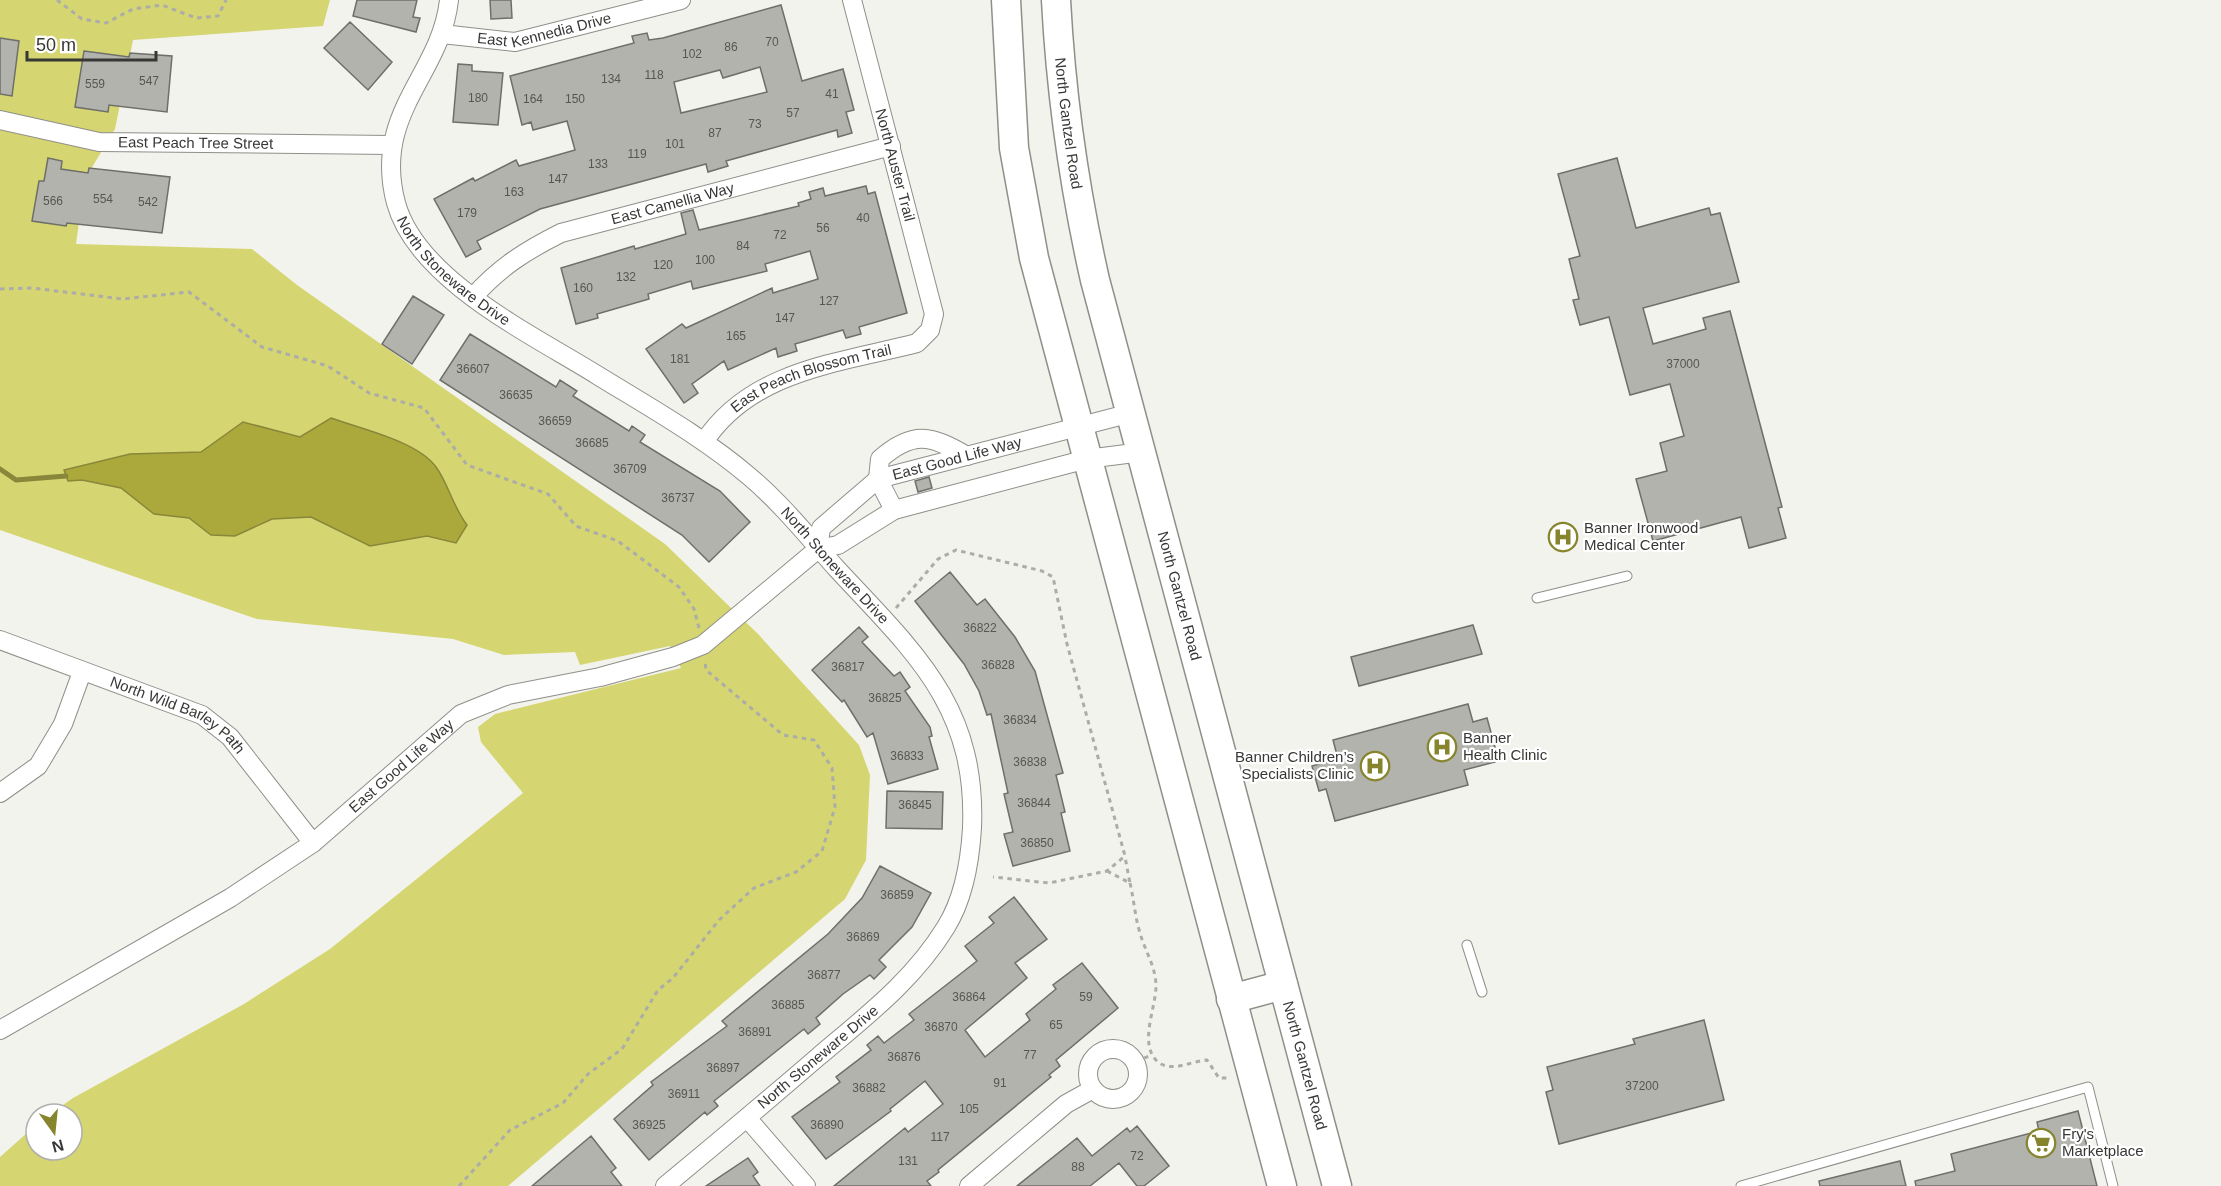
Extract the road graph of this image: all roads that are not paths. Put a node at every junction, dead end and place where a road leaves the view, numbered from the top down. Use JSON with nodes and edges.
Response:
{"nodes":[{"id":1,"x":449,"y":0,"type":"edge"},
{"id":2,"x":681,"y":0,"type":"edge"},
{"id":3,"x":852,"y":0,"type":"edge"},
{"id":4,"x":1006,"y":0,"type":"edge"},
{"id":5,"x":1056,"y":0,"type":"edge"},
{"id":6,"x":442,"y":34,"type":"junction"},
{"id":7,"x":0,"y":120,"type":"edge"},
{"id":8,"x":392,"y":145,"type":"junction"},
{"id":9,"x":891,"y":146,"type":"junction"},
{"id":10,"x":473,"y":297,"type":"junction"},
{"id":11,"x":930,"y":330,"type":"joint"},
{"id":12,"x":1131,"y":413,"type":"junction"},
{"id":13,"x":1078,"y":428,"type":"junction"},
{"id":14,"x":704,"y":442,"type":"junction"},
{"id":15,"x":1142,"y":452,"type":"junction"},
{"id":16,"x":967,"y":456,"type":"junction"},
{"id":17,"x":1087,"y":459,"type":"junction"},
{"id":18,"x":878,"y":479,"type":"junction"},
{"id":19,"x":894,"y":510,"type":"junction"},
{"id":20,"x":819,"y":549,"type":"junction"},
{"id":21,"x":1627,"y":576,"type":"dead end"},
{"id":22,"x":1537,"y":598,"type":"dead end"},
{"id":23,"x":0,"y":640,"type":"edge"},
{"id":24,"x":82,"y":672,"type":"junction"},
{"id":25,"x":0,"y":793,"type":"edge"},
{"id":26,"x":313,"y":843,"type":"junction"},
{"id":27,"x":1467,"y":945,"type":"dead end"},
{"id":28,"x":1283,"y":985,"type":"junction"},
{"id":29,"x":1482,"y":992,"type":"dead end"},
{"id":30,"x":1231,"y":999,"type":"junction"},
{"id":31,"x":0,"y":1030,"type":"edge"},
{"id":32,"x":1093,"y":1089,"type":"junction"},
{"id":33,"x":747,"y":1118,"type":"junction"},
{"id":34,"x":666,"y":1186,"type":"edge"},
{"id":35,"x":806,"y":1186,"type":"edge"},
{"id":36,"x":969,"y":1186,"type":"edge"},
{"id":37,"x":1282,"y":1186,"type":"edge"},
{"id":38,"x":1337,"y":1186,"type":"edge"},
{"id":39,"x":1741,"y":1186,"type":"edge"},
{"id":40,"x":2113,"y":1186,"type":"edge"}],
"edges":[{"from":1,"to":6,"type":"street","name":"North Stoneware Drive"},
{"from":2,"to":6,"type":"street","name":"East Kennedia Drive"},
{"from":3,"to":9,"type":"street","name":"North Auster Trail"},
{"from":4,"to":13,"type":"main road"},
{"from":5,"to":12,"type":"main road","name":"North Gantzel Road"},
{"from":6,"to":8,"type":"street","name":"North Stoneware Drive"},
{"from":7,"to":8,"type":"street","name":"East Peach Tree Street"},
{"from":8,"to":10,"type":"street","name":"North Stoneware Drive"},
{"from":9,"to":10,"type":"street","name":"East Camellia Way"},
{"from":9,"to":11,"type":"street","name":"North Auster Trail"},
{"from":10,"to":14,"type":"street","name":"North Stoneware Drive"},
{"from":11,"to":14,"type":"street","name":"East Peach Blossom Trail"},
{"from":12,"to":13,"type":"street","name":"East Good Life Way"},
{"from":12,"to":15,"type":"main road","name":"North Gantzel Road"},
{"from":13,"to":16,"type":"street","name":"East Good Life Way"},
{"from":13,"to":17,"type":"main road"},
{"from":14,"to":20,"type":"street","name":"North Stoneware Drive"},
{"from":15,"to":17,"type":"street","name":"East Good Life Way"},
{"from":15,"to":28,"type":"main road","name":"North Gantzel Road"},
{"from":16,"to":18,"type":"street","name":"East Good Life Way"},
{"from":16,"to":18,"type":"street"},
{"from":17,"to":19,"type":"street","name":"East Good Life Way"},
{"from":17,"to":30,"type":"main road"},
{"from":18,"to":19,"type":"street"},
{"from":18,"to":20,"type":"street","name":"East Good Life Way"},
{"from":19,"to":20,"type":"street","name":"East Good Life Way"},
{"from":20,"to":26,"type":"street","name":"East Good Life Way"},
{"from":20,"to":33,"type":"street","name":"North Stoneware Drive"},
{"from":21,"to":22,"type":"lane"},
{"from":23,"to":24,"type":"street","name":"North Wild Barley Path"},
{"from":24,"to":25,"type":"street"},
{"from":24,"to":26,"type":"street","name":"North Wild Barley Path"},
{"from":26,"to":31,"type":"street","name":"East Good Life Way"},
{"from":27,"to":29,"type":"lane"},
{"from":28,"to":30,"type":"main road"},
{"from":28,"to":38,"type":"main road","name":"North Gantzel Road"},
{"from":30,"to":37,"type":"main road"},
{"from":32,"to":32,"type":"street"},
{"from":32,"to":36,"type":"street"},
{"from":33,"to":34,"type":"street","name":"North Stoneware Drive"},
{"from":33,"to":35,"type":"street"},
{"from":39,"to":40,"type":"lane"}]}
